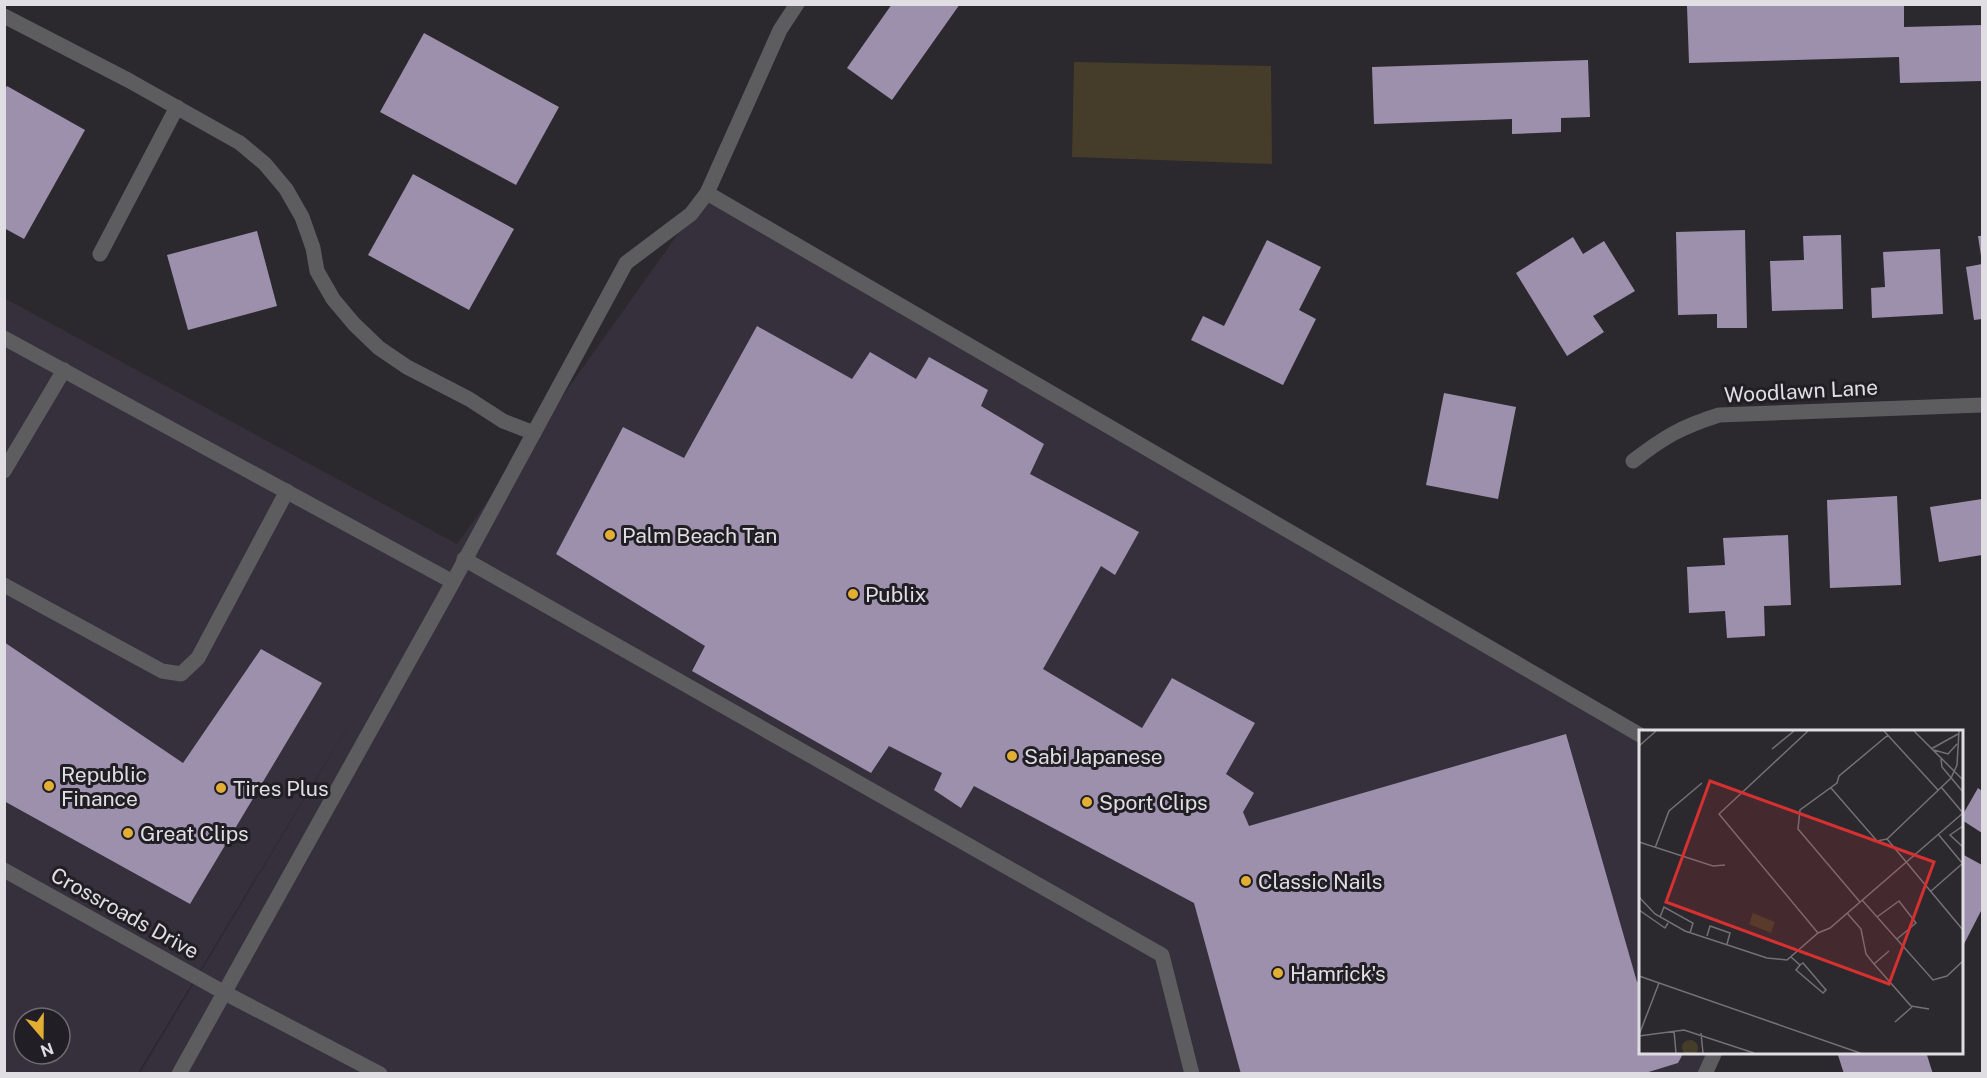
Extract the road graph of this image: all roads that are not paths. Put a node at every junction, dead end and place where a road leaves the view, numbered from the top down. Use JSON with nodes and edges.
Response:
{"nodes":[{"id":1,"x":797,"y":4,"type":"edge"},
{"id":2,"x":4,"y":16,"type":"edge"},
{"id":3,"x":177,"y":107,"type":"junction"},
{"id":4,"x":707,"y":193,"type":"junction"},
{"id":5,"x":100,"y":255,"type":"dead end"},
{"id":6,"x":4,"y":338,"type":"edge"},
{"id":7,"x":64,"y":370,"type":"junction"},
{"id":8,"x":1983,"y":405,"type":"edge"},
{"id":9,"x":534,"y":433,"type":"junction"},
{"id":10,"x":1633,"y":461,"type":"dead end"},
{"id":11,"x":4,"y":471,"type":"edge"},
{"id":12,"x":286,"y":491,"type":"junction"},
{"id":13,"x":464,"y":559,"type":"junction"},
{"id":14,"x":453,"y":582,"type":"junction"},
{"id":15,"x":4,"y":585,"type":"edge"},
{"id":16,"x":1639,"y":734,"type":"edge"},
{"id":17,"x":4,"y":870,"type":"edge"},
{"id":18,"x":225,"y":993,"type":"junction"},
{"id":19,"x":1715,"y":1054,"type":"edge"},
{"id":20,"x":179,"y":1074,"type":"edge"},
{"id":21,"x":380,"y":1074,"type":"edge"},
{"id":22,"x":1192,"y":1074,"type":"edge"},
{"id":23,"x":1705,"y":1074,"type":"edge"}],
"edges":[{"from":1,"to":4,"type":"street"},
{"from":2,"to":3,"type":"street"},
{"from":3,"to":5,"type":"street"},
{"from":3,"to":9,"type":"street"},
{"from":4,"to":9,"type":"street"},
{"from":4,"to":16,"type":"street"},
{"from":6,"to":7,"type":"street"},
{"from":7,"to":11,"type":"street"},
{"from":7,"to":12,"type":"street"},
{"from":8,"to":10,"type":"street","name":"Woodlawn Lane"},
{"from":9,"to":13,"type":"street"},
{"from":12,"to":14,"type":"street"},
{"from":12,"to":15,"type":"street"},
{"from":13,"to":14,"type":"street"},
{"from":13,"to":22,"type":"street"},
{"from":14,"to":18,"type":"street"},
{"from":17,"to":18,"type":"street","name":"Crossroads Drive"},
{"from":18,"to":20,"type":"street"},
{"from":18,"to":21,"type":"street","name":"Crossroads Drive"},
{"from":19,"to":23,"type":"street"}]}
